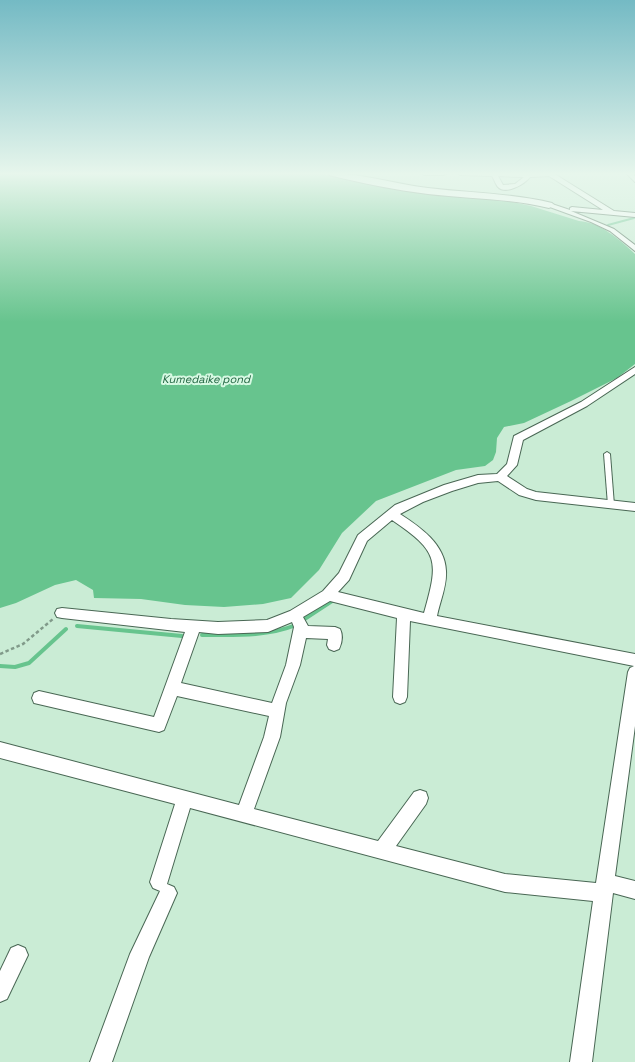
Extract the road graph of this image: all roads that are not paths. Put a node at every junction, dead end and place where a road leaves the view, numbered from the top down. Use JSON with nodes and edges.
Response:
{"nodes":[{"id":1,"x":596,"y":223,"type":"edge"},
{"id":2,"x":635,"y":249,"type":"edge"},
{"id":3,"x":635,"y":370,"type":"edge"},
{"id":4,"x":607,"y":454,"type":"dead end"},
{"id":5,"x":500,"y":477,"type":"junction"},
{"id":6,"x":611,"y":505,"type":"junction"},
{"id":7,"x":635,"y":508,"type":"edge"},
{"id":8,"x":392,"y":514,"type":"junction"},
{"id":9,"x":328,"y":595,"type":"junction"},
{"id":10,"x":62,"y":613,"type":"road end"},
{"id":11,"x":404,"y":614,"type":"junction"},
{"id":12,"x":295,"y":615,"type":"junction"},
{"id":13,"x":429,"y":620,"type":"junction"},
{"id":14,"x":194,"y":626,"type":"junction"},
{"id":15,"x":300,"y":632,"type":"junction"},
{"id":16,"x":334,"y":645,"type":"dead end"},
{"id":17,"x":635,"y":660,"type":"edge"},
{"id":18,"x":635,"y":672,"type":"edge"},
{"id":19,"x":172,"y":688,"type":"junction"},
{"id":20,"x":400,"y":697,"type":"dead end"},
{"id":21,"x":39,"y":698,"type":"dead end"},
{"id":22,"x":277,"y":711,"type":"junction"},
{"id":23,"x":0,"y":750,"type":"edge"},
{"id":24,"x":185,"y":798,"type":"junction"},
{"id":25,"x":420,"y":798,"type":"dead end"},
{"id":26,"x":244,"y":813,"type":"junction"},
{"id":27,"x":382,"y":850,"type":"junction"},
{"id":28,"x":604,"y":887,"type":"junction"},
{"id":29,"x":635,"y":890,"type":"edge"},
{"id":30,"x":18,"y":955,"type":"dead end"},
{"id":31,"x":0,"y":992,"type":"edge"},
{"id":32,"x":101,"y":1062,"type":"edge"},
{"id":33,"x":581,"y":1062,"type":"edge"}],
"edges":[{"from":1,"to":2,"type":"street"},
{"from":3,"to":5,"type":"street"},
{"from":4,"to":6,"type":"lane"},
{"from":5,"to":6,"type":"street"},
{"from":5,"to":8,"type":"street"},
{"from":6,"to":7,"type":"street"},
{"from":8,"to":9,"type":"street"},
{"from":8,"to":13,"type":"street"},
{"from":9,"to":11,"type":"street"},
{"from":9,"to":12,"type":"street"},
{"from":10,"to":14,"type":"street"},
{"from":11,"to":13,"type":"street"},
{"from":11,"to":20,"type":"street"},
{"from":12,"to":14,"type":"street"},
{"from":12,"to":15,"type":"street"},
{"from":13,"to":17,"type":"street"},
{"from":14,"to":19,"type":"street"},
{"from":15,"to":16,"type":"street"},
{"from":15,"to":22,"type":"street"},
{"from":18,"to":28,"type":"street"},
{"from":19,"to":21,"type":"street"},
{"from":19,"to":22,"type":"street"},
{"from":22,"to":26,"type":"street"},
{"from":23,"to":24,"type":"street"},
{"from":24,"to":26,"type":"street"},
{"from":24,"to":32,"type":"street"},
{"from":25,"to":27,"type":"street"},
{"from":26,"to":27,"type":"street"},
{"from":27,"to":28,"type":"street"},
{"from":28,"to":29,"type":"street"},
{"from":28,"to":33,"type":"street"},
{"from":30,"to":31,"type":"street"}]}
